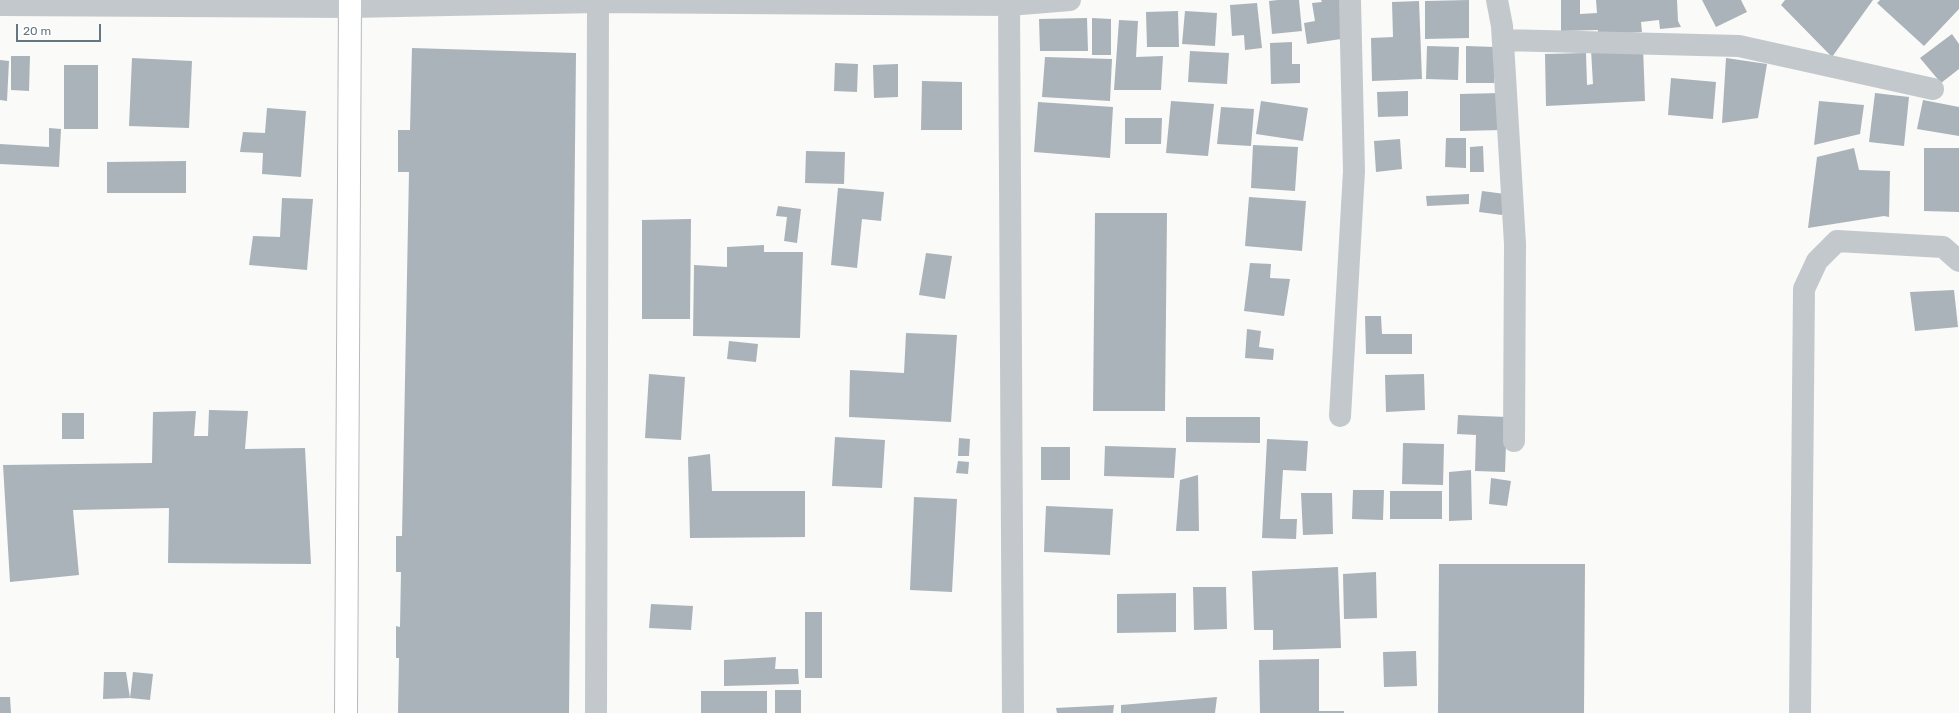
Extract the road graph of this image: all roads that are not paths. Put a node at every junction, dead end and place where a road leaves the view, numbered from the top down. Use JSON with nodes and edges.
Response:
{"nodes":[{"id":1,"x":1070,"y":0,"type":"edge"},
{"id":2,"x":1350,"y":0,"type":"edge"},
{"id":3,"x":1497,"y":0,"type":"edge"},
{"id":4,"x":598,"y":2,"type":"junction"},
{"id":5,"x":1009,"y":2,"type":"edge"},
{"id":6,"x":350,"y":4,"type":"edge"},
{"id":7,"x":0,"y":5,"type":"edge"},
{"id":8,"x":1503,"y":40,"type":"junction"},
{"id":9,"x":1933,"y":89,"type":"dead end"},
{"id":10,"x":1959,"y":261,"type":"edge"},
{"id":11,"x":1340,"y":416,"type":"dead end"},
{"id":12,"x":1514,"y":441,"type":"dead end"},
{"id":13,"x":346,"y":713,"type":"edge"},
{"id":14,"x":596,"y":713,"type":"edge"},
{"id":15,"x":1014,"y":713,"type":"edge"},
{"id":16,"x":1800,"y":713,"type":"edge"}],
"edges":[{"from":1,"to":5,"type":"street"},
{"from":2,"to":11,"type":"street"},
{"from":3,"to":8,"type":"street"},
{"from":4,"to":5,"type":"street"},
{"from":4,"to":6,"type":"street"},
{"from":4,"to":14,"type":"street"},
{"from":5,"to":15,"type":"street"},
{"from":6,"to":7,"type":"street"},
{"from":6,"to":13,"type":"main road"},
{"from":8,"to":9,"type":"street"},
{"from":8,"to":12,"type":"street"},
{"from":10,"to":16,"type":"street"}]}
